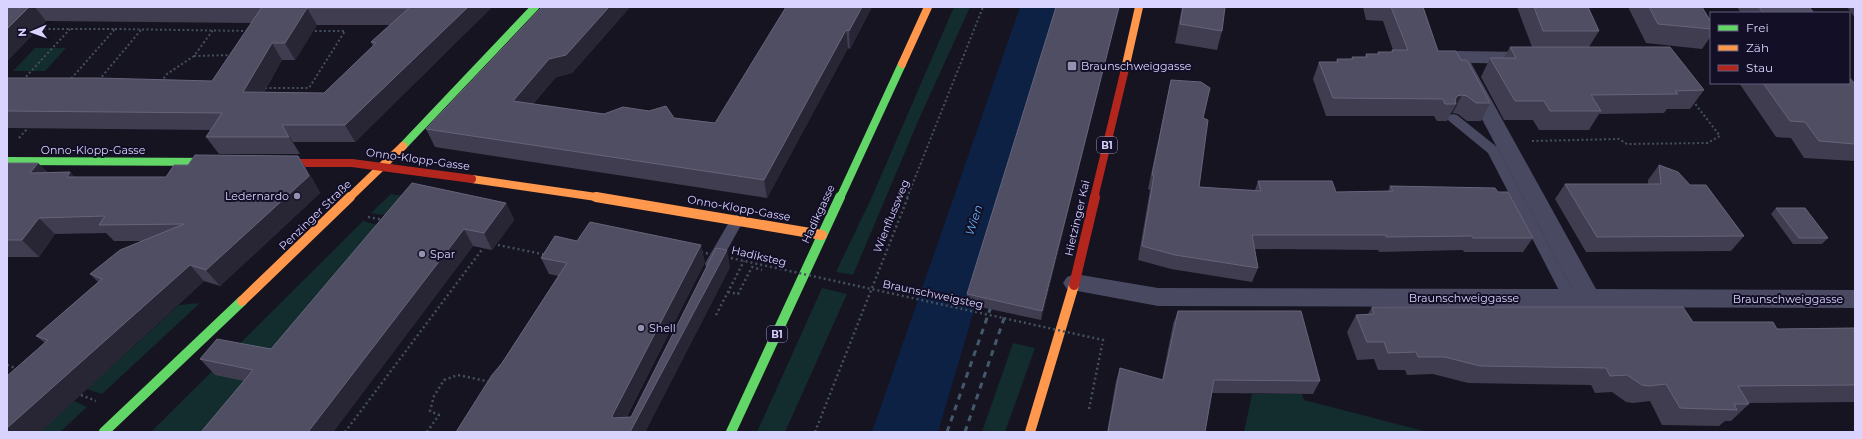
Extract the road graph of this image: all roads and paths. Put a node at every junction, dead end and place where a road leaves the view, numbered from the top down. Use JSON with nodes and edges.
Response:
{"nodes":[{"id":1,"x":535,"y":7,"type":"edge"},
{"id":2,"x":928,"y":7,"type":"edge"},
{"id":3,"x":983,"y":7,"type":"edge"},
{"id":4,"x":1139,"y":7,"type":"edge"},
{"id":5,"x":30,"y":29,"type":"dead end"},
{"id":6,"x":70,"y":29,"type":"junction"},
{"id":7,"x":115,"y":29,"type":"junction"},
{"id":8,"x":141,"y":30,"type":"junction"},
{"id":9,"x":213,"y":30,"type":"junction"},
{"id":10,"x":252,"y":30,"type":"edge"},
{"id":11,"x":308,"y":31,"type":"dead end"},
{"id":12,"x":238,"y":55,"type":"edge"},
{"id":13,"x":194,"y":56,"type":"junction"},
{"id":14,"x":1551,"y":58,"type":"edge"},
{"id":15,"x":69,"y":80,"type":"edge"},
{"id":16,"x":23,"y":81,"type":"edge"},
{"id":17,"x":98,"y":81,"type":"edge"},
{"id":18,"x":157,"y":87,"type":"edge"},
{"id":19,"x":264,"y":88,"type":"dead end"},
{"id":20,"x":1692,"y":100,"type":"edge"},
{"id":21,"x":1453,"y":118,"type":"edge"},
{"id":22,"x":1504,"y":141,"type":"junction"},
{"id":23,"x":7,"y":161,"type":"edge"},
{"id":24,"x":226,"y":162,"type":"edge"},
{"id":25,"x":266,"y":163,"type":"edge"},
{"id":26,"x":384,"y":166,"type":"junction"},
{"id":27,"x":338,"y":209,"type":"junction"},
{"id":28,"x":737,"y":220,"type":"junction"},
{"id":29,"x":389,"y":221,"type":"edge"},
{"id":30,"x":822,"y":234,"type":"junction"},
{"id":31,"x":698,"y":251,"type":"edge"},
{"id":32,"x":549,"y":256,"type":"edge"},
{"id":33,"x":744,"y":261,"type":"junction"},
{"id":34,"x":762,"y":270,"type":"dead end"},
{"id":35,"x":708,"y":274,"type":"edge"},
{"id":36,"x":824,"y":279,"type":"joint"},
{"id":37,"x":1075,"y":283,"type":"junction"},
{"id":38,"x":728,"y":292,"type":"junction"},
{"id":39,"x":1580,"y":298,"type":"junction"},
{"id":40,"x":1855,"y":299,"type":"edge"},
{"id":41,"x":716,"y":315,"type":"dead end"},
{"id":42,"x":7,"y":365,"type":"edge"},
{"id":43,"x":21,"y":370,"type":"edge"},
{"id":44,"x":492,"y":382,"type":"edge"},
{"id":45,"x":1089,"y":408,"type":"dead end"},
{"id":46,"x":104,"y":432,"type":"edge"},
{"id":47,"x":345,"y":432,"type":"edge"},
{"id":48,"x":427,"y":432,"type":"edge"},
{"id":49,"x":731,"y":432,"type":"edge"},
{"id":50,"x":815,"y":432,"type":"edge"},
{"id":51,"x":1030,"y":432,"type":"edge"}],
"edges":[{"from":1,"to":26,"type":"street","name":"Penzinger Straße"},
{"from":2,"to":30,"type":"street","name":"Hadikgasse","number":"B1"},
{"from":3,"to":50,"type":"path","name":"Wienflussweg"},
{"from":4,"to":37,"type":"street","name":"Hietzinger Kai","number":"B1"},
{"from":5,"to":6,"type":"path"},
{"from":6,"to":7,"type":"path"},
{"from":6,"to":16,"type":"path"},
{"from":7,"to":8,"type":"path"},
{"from":7,"to":15,"type":"path"},
{"from":8,"to":9,"type":"path"},
{"from":8,"to":17,"type":"path"},
{"from":9,"to":10,"type":"path"},
{"from":9,"to":13,"type":"path"},
{"from":11,"to":19,"type":"path"},
{"from":12,"to":13,"type":"path"},
{"from":13,"to":18,"type":"path"},
{"from":14,"to":22,"type":"street"},
{"from":20,"to":22,"type":"path"},
{"from":21,"to":39,"type":"lane"},
{"from":22,"to":39,"type":"street"},
{"from":23,"to":24,"type":"street","name":"Onno-Klopp-Gasse"},
{"from":25,"to":26,"type":"street","name":"Onno-Klopp-Gasse"},
{"from":26,"to":27,"type":"street","name":"Penzinger Straße"},
{"from":26,"to":28,"type":"street","name":"Onno-Klopp-Gasse"},
{"from":27,"to":29,"type":"path"},
{"from":27,"to":46,"type":"street","name":"Penzinger Straße"},
{"from":28,"to":30,"type":"street","name":"Onno-Klopp-Gasse"},
{"from":28,"to":35,"type":"lane"},
{"from":30,"to":49,"type":"street","name":"Hadikgasse","number":"B1"},
{"from":31,"to":33,"type":"path","name":"Hadiksteg","bridge":true},
{"from":32,"to":47,"type":"path"},
{"from":33,"to":36,"type":"path","name":"Hadiksteg","bridge":true},
{"from":33,"to":38,"type":"path"},
{"from":34,"to":38,"type":"path"},
{"from":36,"to":45,"type":"path","name":"Braunschweigsteg","bridge":true},
{"from":37,"to":39,"type":"street","name":"Braunschweiggasse"},
{"from":37,"to":51,"type":"street","name":"Hietzinger Kai","number":"B1"},
{"from":38,"to":41,"type":"path"},
{"from":39,"to":40,"type":"street","name":"Braunschweiggasse"},
{"from":42,"to":43,"type":"path"},
{"from":44,"to":48,"type":"path"}]}
